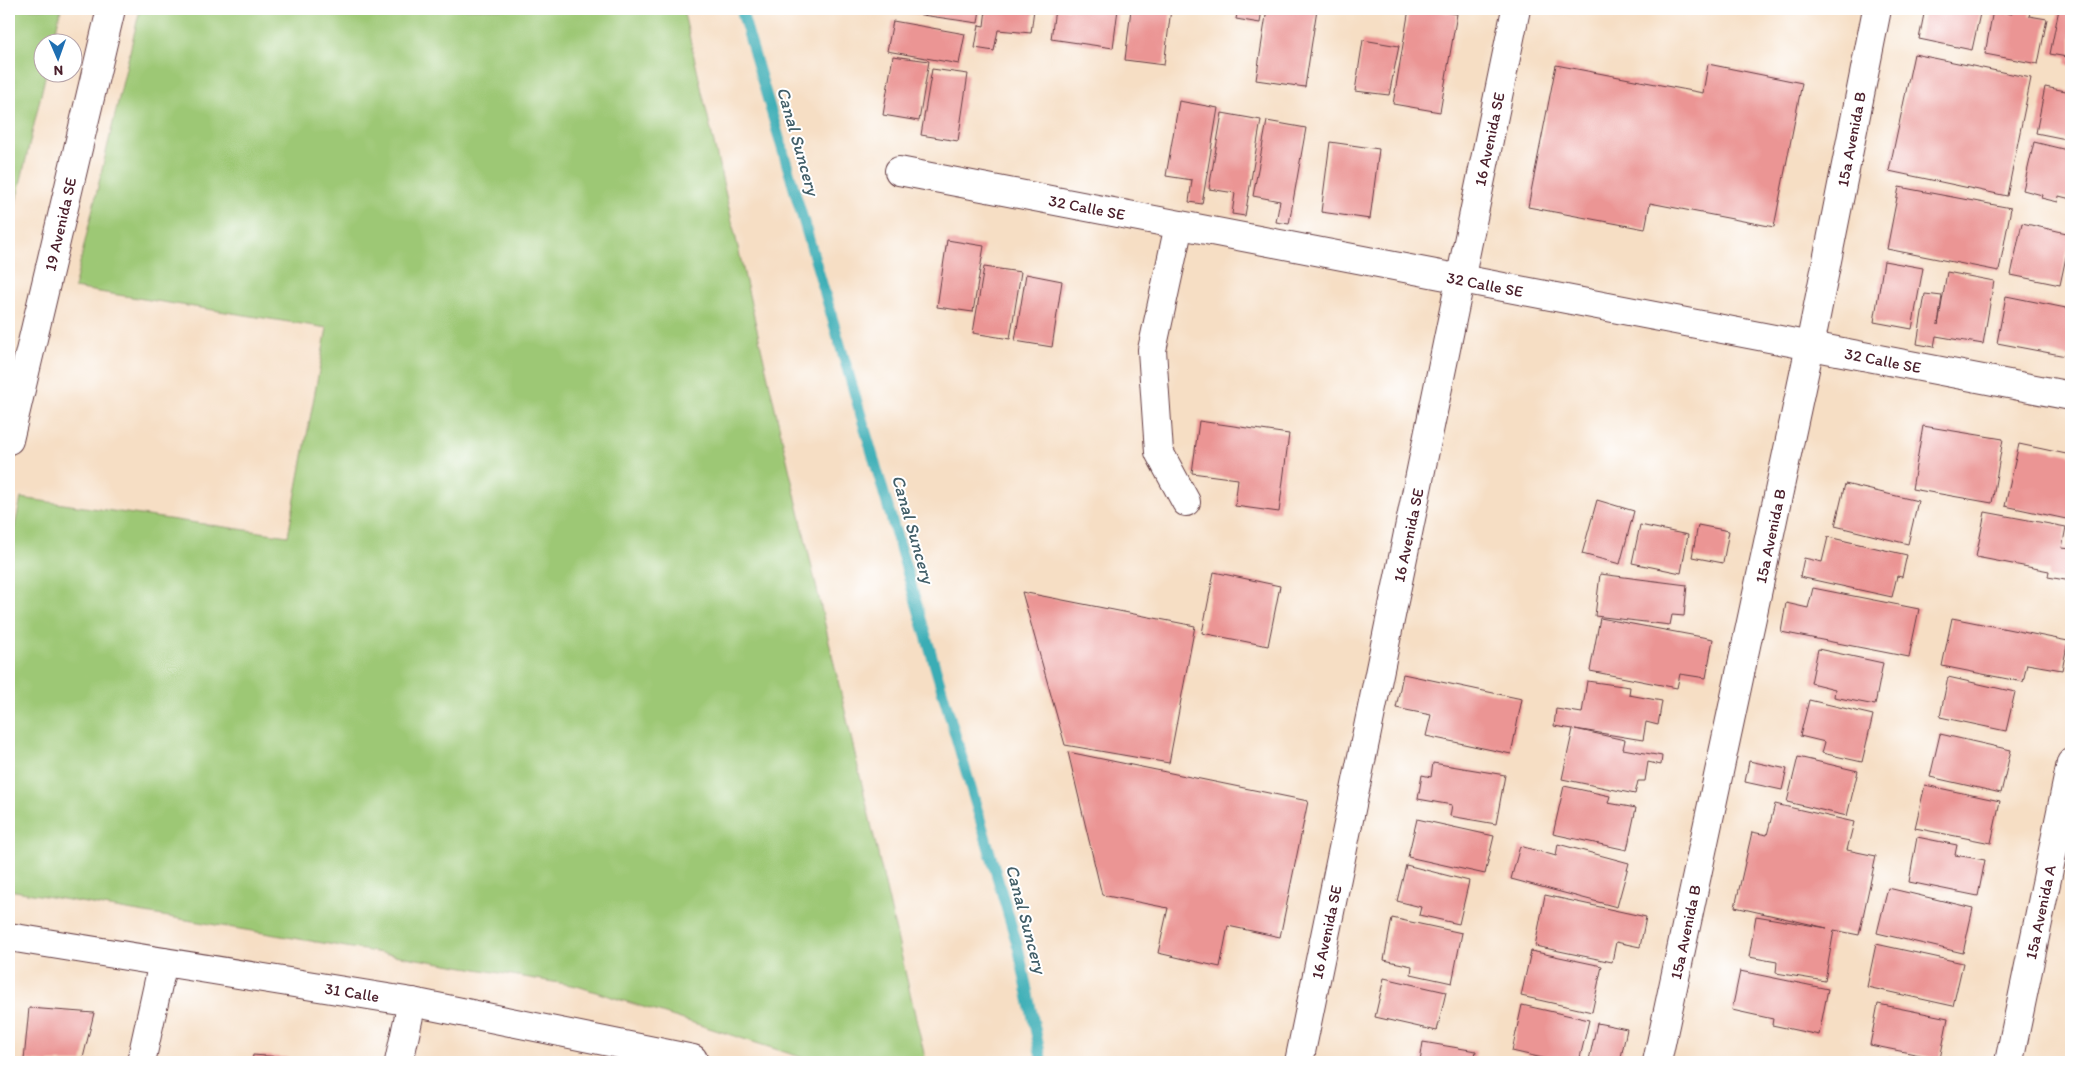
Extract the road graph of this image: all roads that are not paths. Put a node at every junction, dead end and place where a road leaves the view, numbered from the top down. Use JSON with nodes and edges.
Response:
{"nodes":[{"id":1,"x":110,"y":9,"type":"edge"},
{"id":2,"x":1516,"y":9,"type":"edge"},
{"id":3,"x":1877,"y":9,"type":"edge"},
{"id":4,"x":899,"y":171,"type":"dead end"},
{"id":5,"x":1179,"y":225,"type":"junction"},
{"id":6,"x":1460,"y":279,"type":"junction"},
{"id":7,"x":1810,"y":346,"type":"junction"},
{"id":8,"x":2071,"y":396,"type":"edge"},
{"id":9,"x":9,"y":440,"type":"edge"},
{"id":10,"x":1186,"y":502,"type":"dead end"},
{"id":11,"x":2071,"y":762,"type":"edge"},
{"id":12,"x":9,"y":937,"type":"edge"},
{"id":13,"x":163,"y":962,"type":"junction"},
{"id":14,"x":412,"y":1002,"type":"junction"},
{"id":15,"x":693,"y":1061,"type":"edge"},
{"id":16,"x":141,"y":1062,"type":"edge"},
{"id":17,"x":399,"y":1062,"type":"edge"},
{"id":18,"x":1299,"y":1062,"type":"edge"},
{"id":19,"x":1657,"y":1062,"type":"edge"},
{"id":20,"x":2009,"y":1062,"type":"edge"}],
"edges":[{"from":1,"to":9,"type":"street","name":"19 Avenida SE"},
{"from":2,"to":6,"type":"street","name":"16 Avenida SE"},
{"from":3,"to":7,"type":"street","name":"15a Avenida B"},
{"from":4,"to":5,"type":"street","name":"32 Calle SE"},
{"from":5,"to":6,"type":"street","name":"32 Calle SE"},
{"from":5,"to":10,"type":"street"},
{"from":6,"to":7,"type":"street","name":"32 Calle SE"},
{"from":6,"to":18,"type":"street","name":"16 Avenida SE"},
{"from":7,"to":8,"type":"street","name":"32 Calle SE"},
{"from":7,"to":19,"type":"street","name":"15a Avenida B"},
{"from":11,"to":20,"type":"street","name":"15a Avenida A"},
{"from":12,"to":13,"type":"street","name":"31 Calle"},
{"from":13,"to":14,"type":"street","name":"31 Calle"},
{"from":13,"to":16,"type":"street"},
{"from":14,"to":15,"type":"street","name":"31 Calle"},
{"from":14,"to":17,"type":"street"}]}
